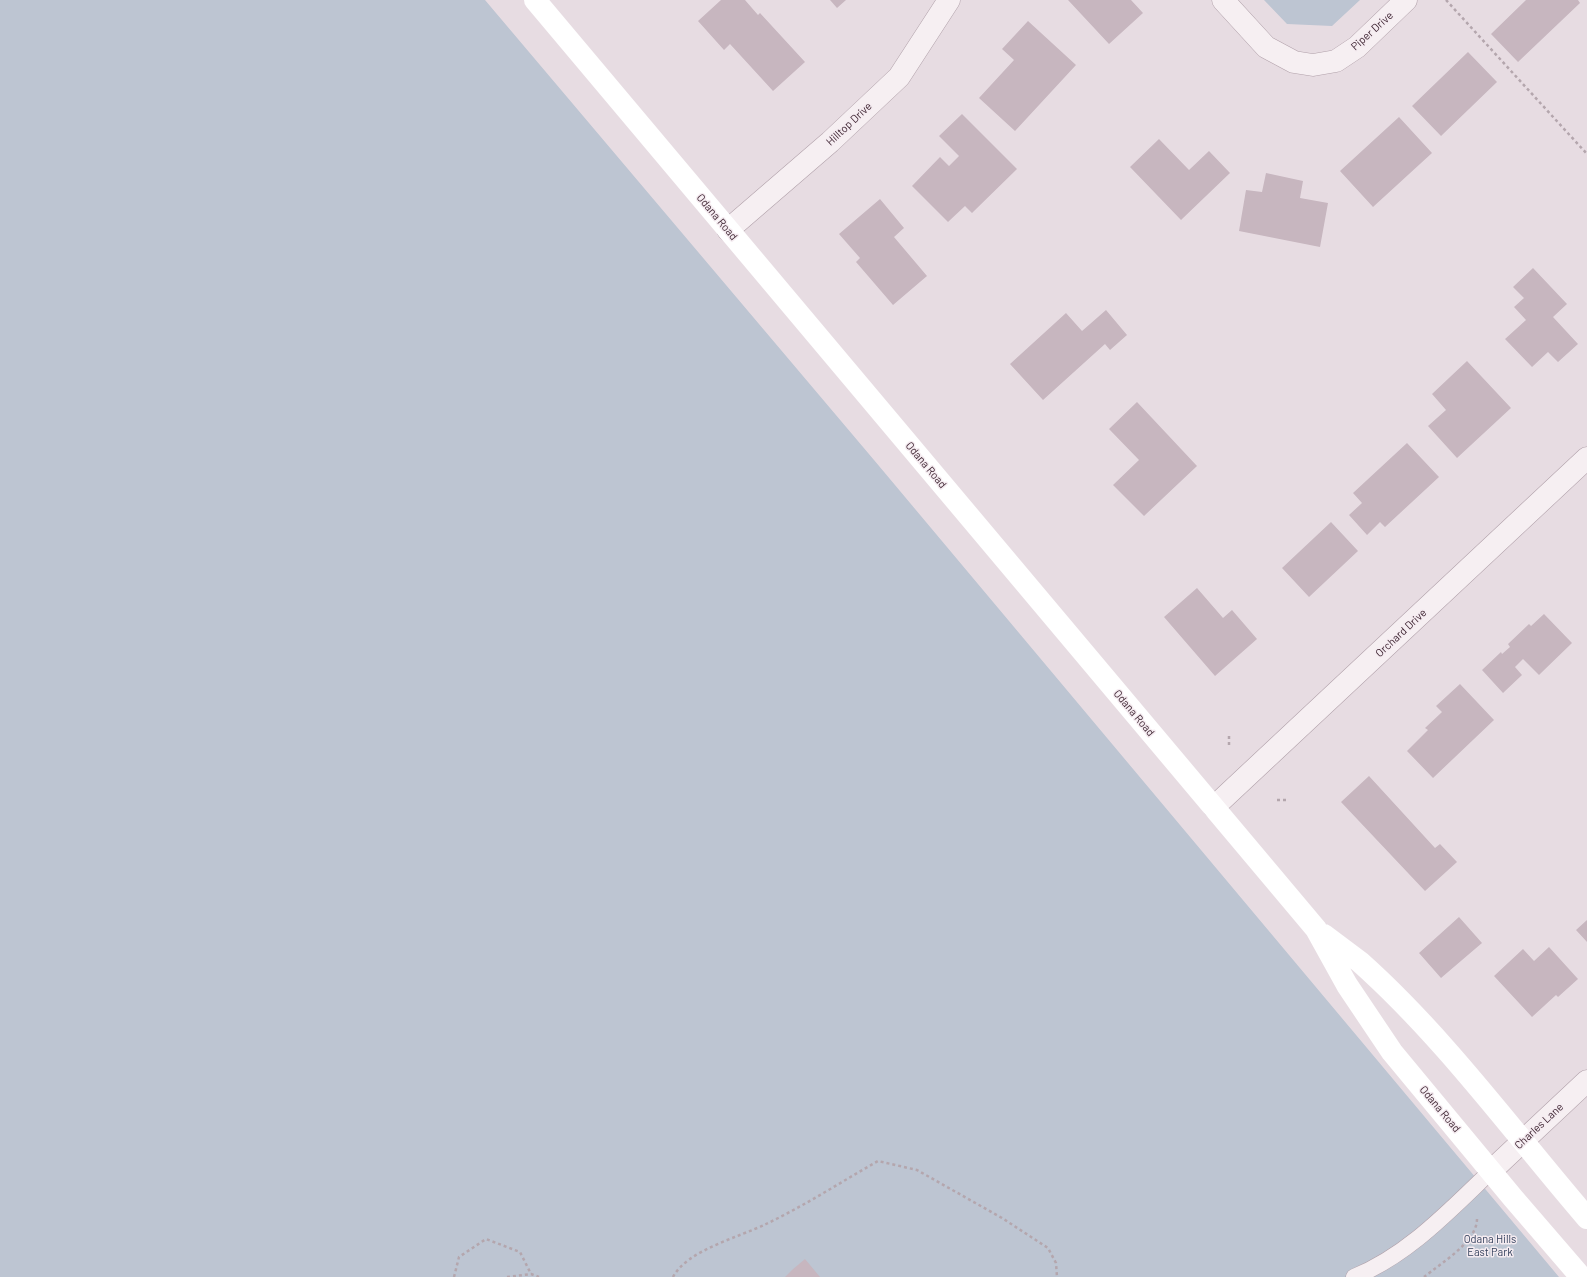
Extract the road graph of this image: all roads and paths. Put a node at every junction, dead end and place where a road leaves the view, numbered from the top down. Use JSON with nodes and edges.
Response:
{"nodes":[{"id":1,"x":535,"y":0,"type":"edge"},
{"id":2,"x":949,"y":0,"type":"edge"},
{"id":3,"x":1223,"y":0,"type":"edge"},
{"id":4,"x":1406,"y":0,"type":"edge"},
{"id":5,"x":1446,"y":0,"type":"edge"},
{"id":6,"x":1587,"y":154,"type":"edge"},
{"id":7,"x":728,"y":230,"type":"junction"},
{"id":8,"x":1587,"y":458,"type":"edge"},
{"id":9,"x":1229,"y":735,"type":"dead end"},
{"id":10,"x":1229,"y":745,"type":"dead end"},
{"id":11,"x":1277,"y":800,"type":"dead end"},
{"id":12,"x":1288,"y":800,"type":"dead end"},
{"id":13,"x":1214,"y":807,"type":"junction"},
{"id":14,"x":1316,"y":929,"type":"junction"},
{"id":15,"x":1587,"y":1082,"type":"edge"},
{"id":16,"x":1522,"y":1142,"type":"junction"},
{"id":17,"x":1491,"y":1171,"type":"junction"},
{"id":18,"x":1587,"y":1218,"type":"edge"},
{"id":19,"x":1477,"y":1226,"type":"dead end"},
{"id":20,"x":531,"y":1274,"type":"junction"},
{"id":21,"x":454,"y":1277,"type":"edge"},
{"id":22,"x":507,"y":1277,"type":"edge"},
{"id":23,"x":539,"y":1277,"type":"edge"},
{"id":24,"x":673,"y":1277,"type":"edge"},
{"id":25,"x":1057,"y":1277,"type":"edge"},
{"id":26,"x":1354,"y":1277,"type":"edge"},
{"id":27,"x":1424,"y":1277,"type":"edge"},
{"id":28,"x":1581,"y":1277,"type":"edge"}],
"edges":[{"from":1,"to":7,"type":"street","name":"Odana Road"},
{"from":2,"to":7,"type":"street","name":"Hilltop Drive"},
{"from":3,"to":4,"type":"street","name":"Piper Drive"},
{"from":5,"to":6,"type":"path"},
{"from":7,"to":13,"type":"street","name":"Odana Road"},
{"from":8,"to":13,"type":"street","name":"Orchard Drive"},
{"from":9,"to":10,"type":"path"},
{"from":11,"to":12,"type":"path"},
{"from":13,"to":14,"type":"street","name":"Odana Road"},
{"from":14,"to":16,"type":"street","name":"Odana Road"},
{"from":14,"to":17,"type":"street","name":"Odana Road"},
{"from":15,"to":16,"type":"street","name":"Charles Lane"},
{"from":16,"to":17,"type":"street","name":"Charles Lane"},
{"from":16,"to":18,"type":"street","name":"Odana Road"},
{"from":17,"to":26,"type":"lane"},
{"from":17,"to":28,"type":"street","name":"Odana Road"},
{"from":19,"to":27,"type":"path"},
{"from":20,"to":21,"type":"path"},
{"from":20,"to":22,"type":"path"},
{"from":20,"to":23,"type":"path"},
{"from":24,"to":25,"type":"path"}]}
